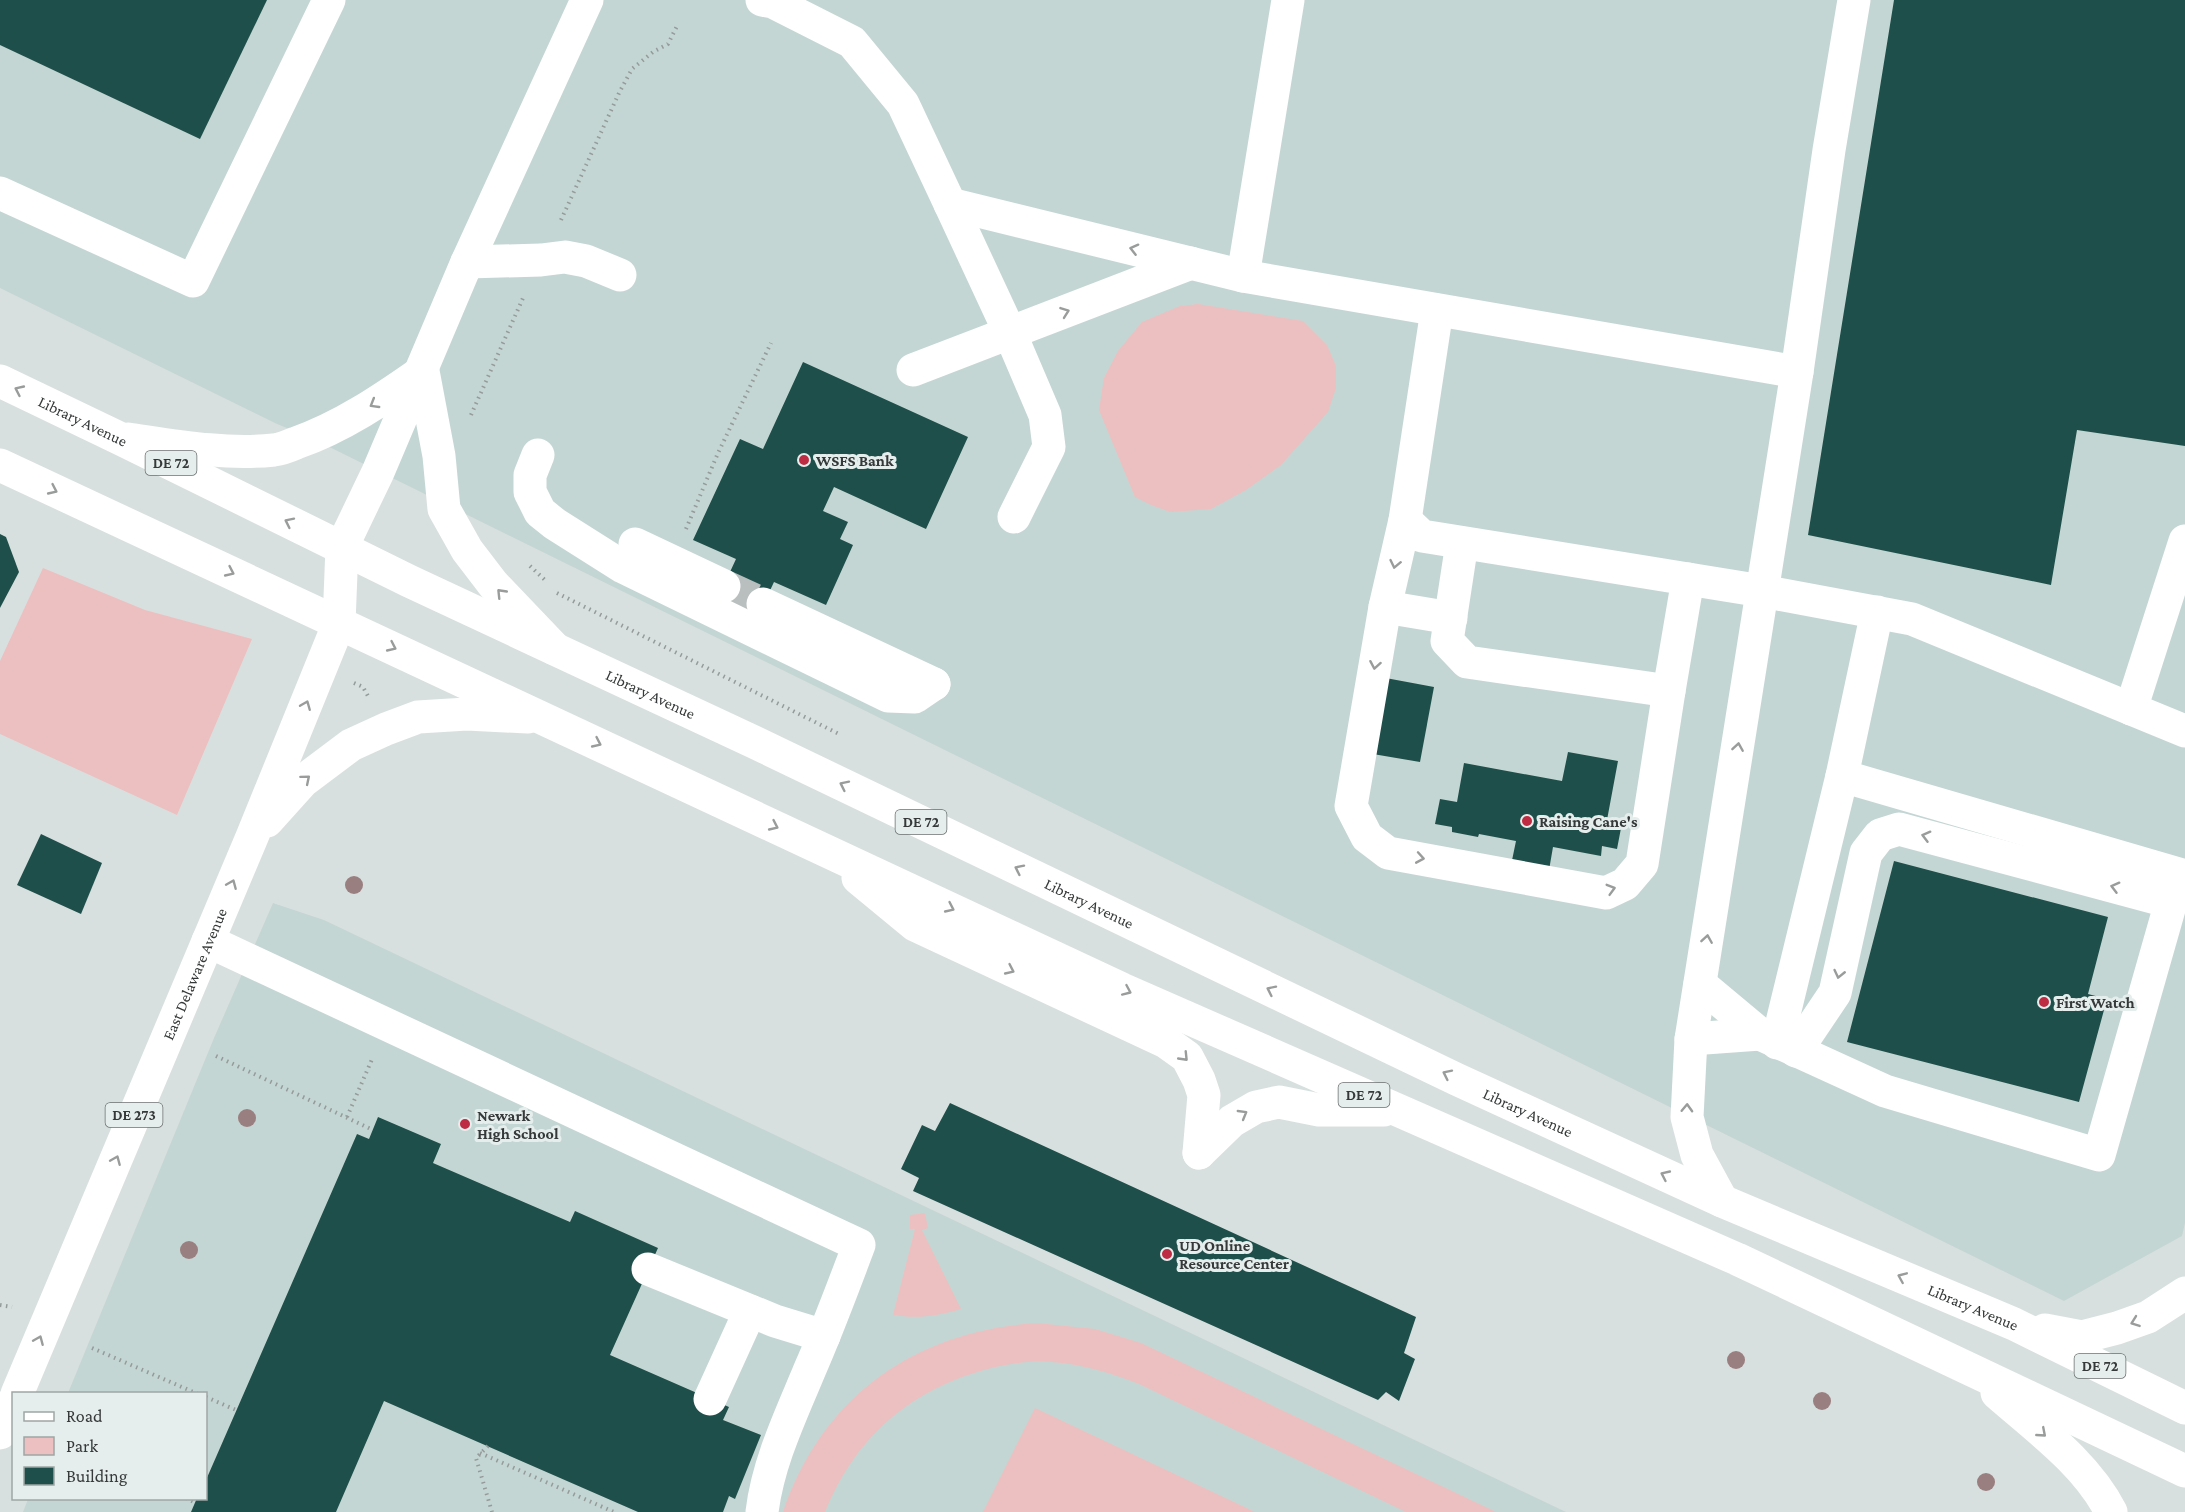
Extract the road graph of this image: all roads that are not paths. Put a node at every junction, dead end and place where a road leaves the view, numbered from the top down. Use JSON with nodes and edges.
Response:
{"nodes":[{"id":1,"x":329,"y":0,"type":"edge"},
{"id":2,"x":587,"y":0,"type":"edge"},
{"id":3,"x":762,"y":0,"type":"edge"},
{"id":4,"x":1288,"y":0,"type":"edge"},
{"id":5,"x":1854,"y":0,"type":"edge"},
{"id":6,"x":0,"y":193,"type":"edge"},
{"id":7,"x":950,"y":204,"type":"junction"},
{"id":8,"x":467,"y":262,"type":"junction"},
{"id":9,"x":1191,"y":263,"type":"junction"},
{"id":10,"x":620,"y":274,"type":"dead end"},
{"id":11,"x":1243,"y":276,"type":"junction"},
{"id":12,"x":1437,"y":310,"type":"junction"},
{"id":13,"x":1010,"y":333,"type":"junction"},
{"id":14,"x":913,"y":370,"type":"dead end"},
{"id":15,"x":423,"y":371,"type":"junction"},
{"id":16,"x":1797,"y":372,"type":"junction"},
{"id":17,"x":0,"y":381,"type":"edge"},
{"id":18,"x":121,"y":439,"type":"junction"},
{"id":19,"x":538,"y":455,"type":"dead end"},
{"id":20,"x":0,"y":465,"type":"edge"},
{"id":21,"x":1014,"y":517,"type":"dead end"},
{"id":22,"x":1405,"y":520,"type":"junction"},
{"id":23,"x":2185,"y":541,"type":"edge"},
{"id":24,"x":1462,"y":543,"type":"junction"},
{"id":25,"x":635,"y":544,"type":"dead end"},
{"id":26,"x":342,"y":548,"type":"junction"},
{"id":27,"x":1688,"y":579,"type":"junction"},
{"id":28,"x":724,"y":586,"type":"tunnel mouth"},
{"id":29,"x":1762,"y":591,"type":"junction"},
{"id":30,"x":764,"y":604,"type":"tunnel mouth"},
{"id":31,"x":1385,"y":608,"type":"junction"},
{"id":32,"x":1877,"y":612,"type":"junction"},
{"id":33,"x":1450,"y":618,"type":"junction"},
{"id":34,"x":339,"y":623,"type":"junction"},
{"id":35,"x":556,"y":650,"type":"junction"},
{"id":36,"x":1669,"y":691,"type":"junction"},
{"id":37,"x":2131,"y":710,"type":"junction"},
{"id":38,"x":544,"y":718,"type":"junction"},
{"id":39,"x":2185,"y":731,"type":"edge"},
{"id":40,"x":1842,"y":776,"type":"junction"},
{"id":41,"x":252,"y":837,"type":"junction"},
{"id":42,"x":822,"y":848,"type":"junction"},
{"id":43,"x":2171,"y":902,"type":"junction"},
{"id":44,"x":208,"y":941,"type":"junction"},
{"id":45,"x":1700,"y":984,"type":"junction"},
{"id":46,"x":1691,"y":1039,"type":"junction"},
{"id":47,"x":1778,"y":1043,"type":"junction"},
{"id":48,"x":1397,"y":1110,"type":"junction"},
{"id":49,"x":1722,"y":1201,"type":"junction"},
{"id":50,"x":648,"y":1269,"type":"dead end"},
{"id":51,"x":2185,"y":1293,"type":"edge"},
{"id":52,"x":750,"y":1311,"type":"junction"},
{"id":53,"x":2014,"y":1324,"type":"junction"},
{"id":54,"x":824,"y":1336,"type":"junction"},
{"id":55,"x":1967,"y":1366,"type":"junction"},
{"id":56,"x":18,"y":1392,"type":"edge"},
{"id":57,"x":710,"y":1399,"type":"dead end"},
{"id":58,"x":12,"y":1406,"type":"edge"},
{"id":59,"x":2185,"y":1408,"type":"edge"},
{"id":60,"x":0,"y":1433,"type":"edge"},
{"id":61,"x":2185,"y":1471,"type":"edge"},
{"id":62,"x":762,"y":1512,"type":"edge"},
{"id":63,"x":2111,"y":1512,"type":"edge"}],
"edges":[{"from":1,"to":6,"type":"main road"},
{"from":2,"to":8,"type":"main road"},
{"from":3,"to":7,"type":"main road"},
{"from":4,"to":11,"type":"main road"},
{"from":5,"to":16,"type":"main road"},
{"from":9,"to":7,"type":"main road","one_way":true},
{"from":7,"to":13,"type":"main road"},
{"from":8,"to":10,"type":"main road"},
{"from":8,"to":15,"type":"main road"},
{"from":9,"to":11,"type":"main road"},
{"from":13,"to":9,"type":"main road","one_way":true},
{"from":11,"to":12,"type":"main road"},
{"from":12,"to":16,"type":"main road"},
{"from":12,"to":22,"type":"main road"},
{"from":13,"to":14,"type":"main road"},
{"from":13,"to":21,"type":"main road"},
{"from":15,"to":18,"type":"main road","one_way":true},
{"from":15,"to":26,"type":"main road"},
{"from":35,"to":15,"type":"main road","one_way":true},
{"from":16,"to":29,"type":"main road"},
{"from":18,"to":17,"type":"main road","name":"Library Avenue","number":"DE 72","one_way":true},
{"from":26,"to":18,"type":"main road","name":"Library Avenue","number":"DE 72","one_way":true},
{"from":19,"to":30,"type":"main road"},
{"from":20,"to":34,"type":"main road","number":"DE 72","one_way":true},
{"from":22,"to":24,"type":"main road"},
{"from":22,"to":31,"type":"main road","one_way":true},
{"from":23,"to":37,"type":"main road"},
{"from":24,"to":27,"type":"main road"},
{"from":24,"to":33,"type":"main road"},
{"from":25,"to":28,"type":"main road"},
{"from":26,"to":34,"type":"main road","name":"East Delaware Avenue","number":"DE 273"},
{"from":26,"to":35,"type":"main road","name":"Library Avenue","number":"DE 72"},
{"from":27,"to":29,"type":"main road"},
{"from":27,"to":36,"type":"main road"},
{"from":29,"to":32,"type":"main road"},
{"from":45,"to":29,"type":"main road","one_way":true},
{"from":31,"to":33,"type":"main road"},
{"from":31,"to":36,"type":"main road","one_way":true},
{"from":32,"to":37,"type":"main road"},
{"from":32,"to":40,"type":"main road"},
{"from":33,"to":36,"type":"main road"},
{"from":34,"to":38,"type":"main road","number":"DE 72","one_way":true},
{"from":41,"to":34,"type":"main road","name":"East Delaware Avenue","number":"DE 273","one_way":true},
{"from":49,"to":35,"type":"main road","name":"Library Avenue","number":"DE 72","one_way":true},
{"from":37,"to":39,"type":"main road"},
{"from":41,"to":38,"type":"main road","one_way":true},
{"from":38,"to":42,"type":"main road","number":"DE 72","one_way":true},
{"from":40,"to":43,"type":"main road"},
{"from":40,"to":47,"type":"main road"},
{"from":44,"to":41,"type":"main road","name":"East Delaware Avenue","number":"DE 273","one_way":true},
{"from":42,"to":48,"type":"main road","number":"DE 72","one_way":true},
{"from":42,"to":48,"type":"main road","one_way":true},
{"from":43,"to":47,"type":"main road","one_way":true},
{"from":43,"to":47,"type":"main road"},
{"from":44,"to":54,"type":"main road"},
{"from":56,"to":44,"type":"main road","name":"East Delaware Avenue","number":"DE 273","one_way":true},
{"from":45,"to":46,"type":"main road"},
{"from":45,"to":47,"type":"main road"},
{"from":46,"to":47,"type":"main road"},
{"from":49,"to":46,"type":"main road","one_way":true},
{"from":48,"to":55,"type":"main road","number":"DE 72"},
{"from":53,"to":49,"type":"main road","name":"Library Avenue","number":"DE 72","one_way":true},
{"from":50,"to":52,"type":"main road"},
{"from":51,"to":53,"type":"main road","one_way":true},
{"from":52,"to":54,"type":"main road"},
{"from":52,"to":57,"type":"main road"},
{"from":53,"to":59,"type":"main road","name":"Library Avenue","number":"DE 72"},
{"from":54,"to":62,"type":"main road"},
{"from":55,"to":61,"type":"main road","number":"DE 72"},
{"from":55,"to":63,"type":"main road","one_way":true},
{"from":58,"to":60,"type":"main road"}]}
